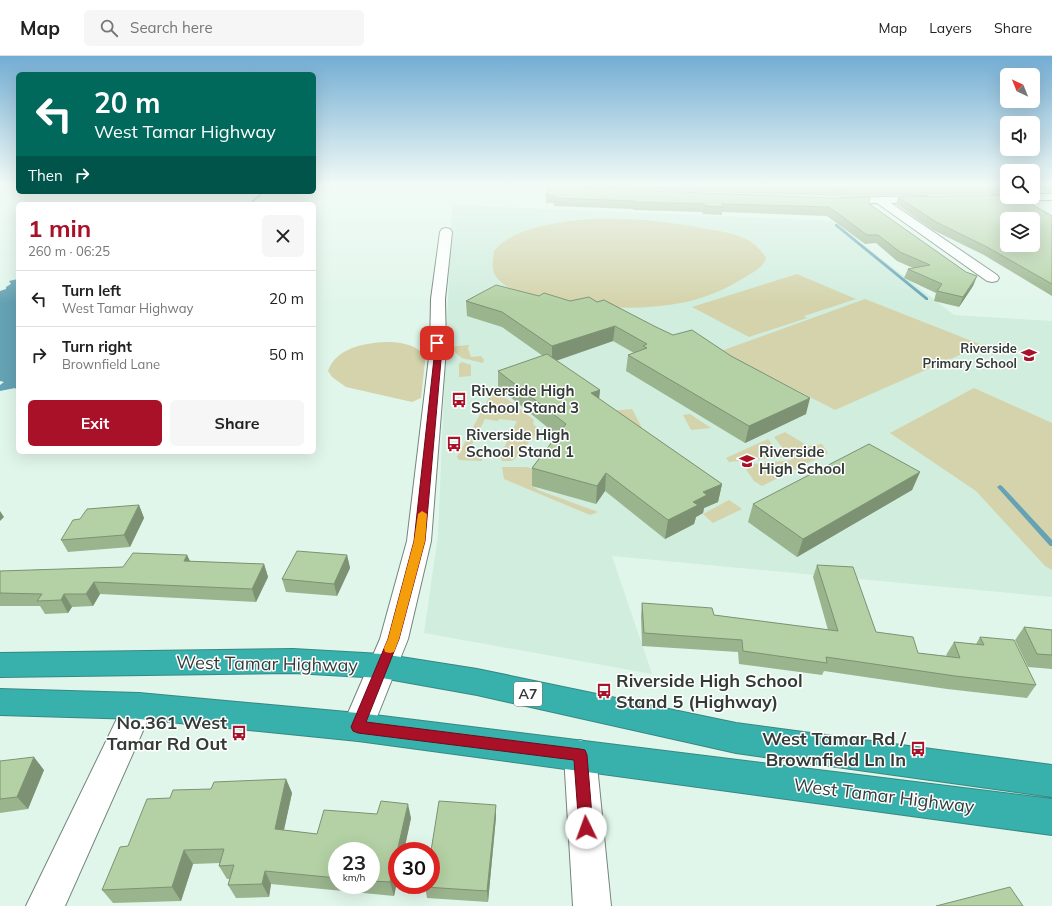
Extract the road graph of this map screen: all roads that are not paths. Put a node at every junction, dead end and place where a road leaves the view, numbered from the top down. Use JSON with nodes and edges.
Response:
{"nodes":[{"id":1,"x":915,"y":225,"type":"edge"},
{"id":2,"x":446,"y":232,"type":"dead end"},
{"id":3,"x":992,"y":278,"type":"dead end"},
{"id":4,"x":0,"y":665,"type":"edge"},
{"id":5,"x":382,"y":666,"type":"junction"},
{"id":6,"x":0,"y":702,"type":"edge"},
{"id":7,"x":139,"y":706,"type":"junction"},
{"id":8,"x":358,"y":727,"type":"junction"},
{"id":9,"x":580,"y":755,"type":"junction"},
{"id":10,"x":1052,"y":781,"type":"edge"},
{"id":11,"x":1052,"y":817,"type":"edge"},
{"id":12,"x":45,"y":906,"type":"edge"},
{"id":13,"x":592,"y":906,"type":"edge"}],
"edges":[{"from":1,"to":3,"type":"street"},
{"from":2,"to":5,"type":"street"},
{"from":4,"to":5,"type":"highway","name":"West Tamar Highway","number":"A7"},
{"from":5,"to":8,"type":"street"},
{"from":5,"to":10,"type":"highway","name":"West Tamar Highway","number":"A7"},
{"from":6,"to":7,"type":"highway","name":"West Tamar Highway"},
{"from":7,"to":8,"type":"highway","name":"West Tamar Highway"},
{"from":7,"to":12,"type":"street"},
{"from":8,"to":9,"type":"highway","name":"West Tamar Highway"},
{"from":9,"to":11,"type":"highway","name":"West Tamar Highway"},
{"from":9,"to":13,"type":"street"}]}
